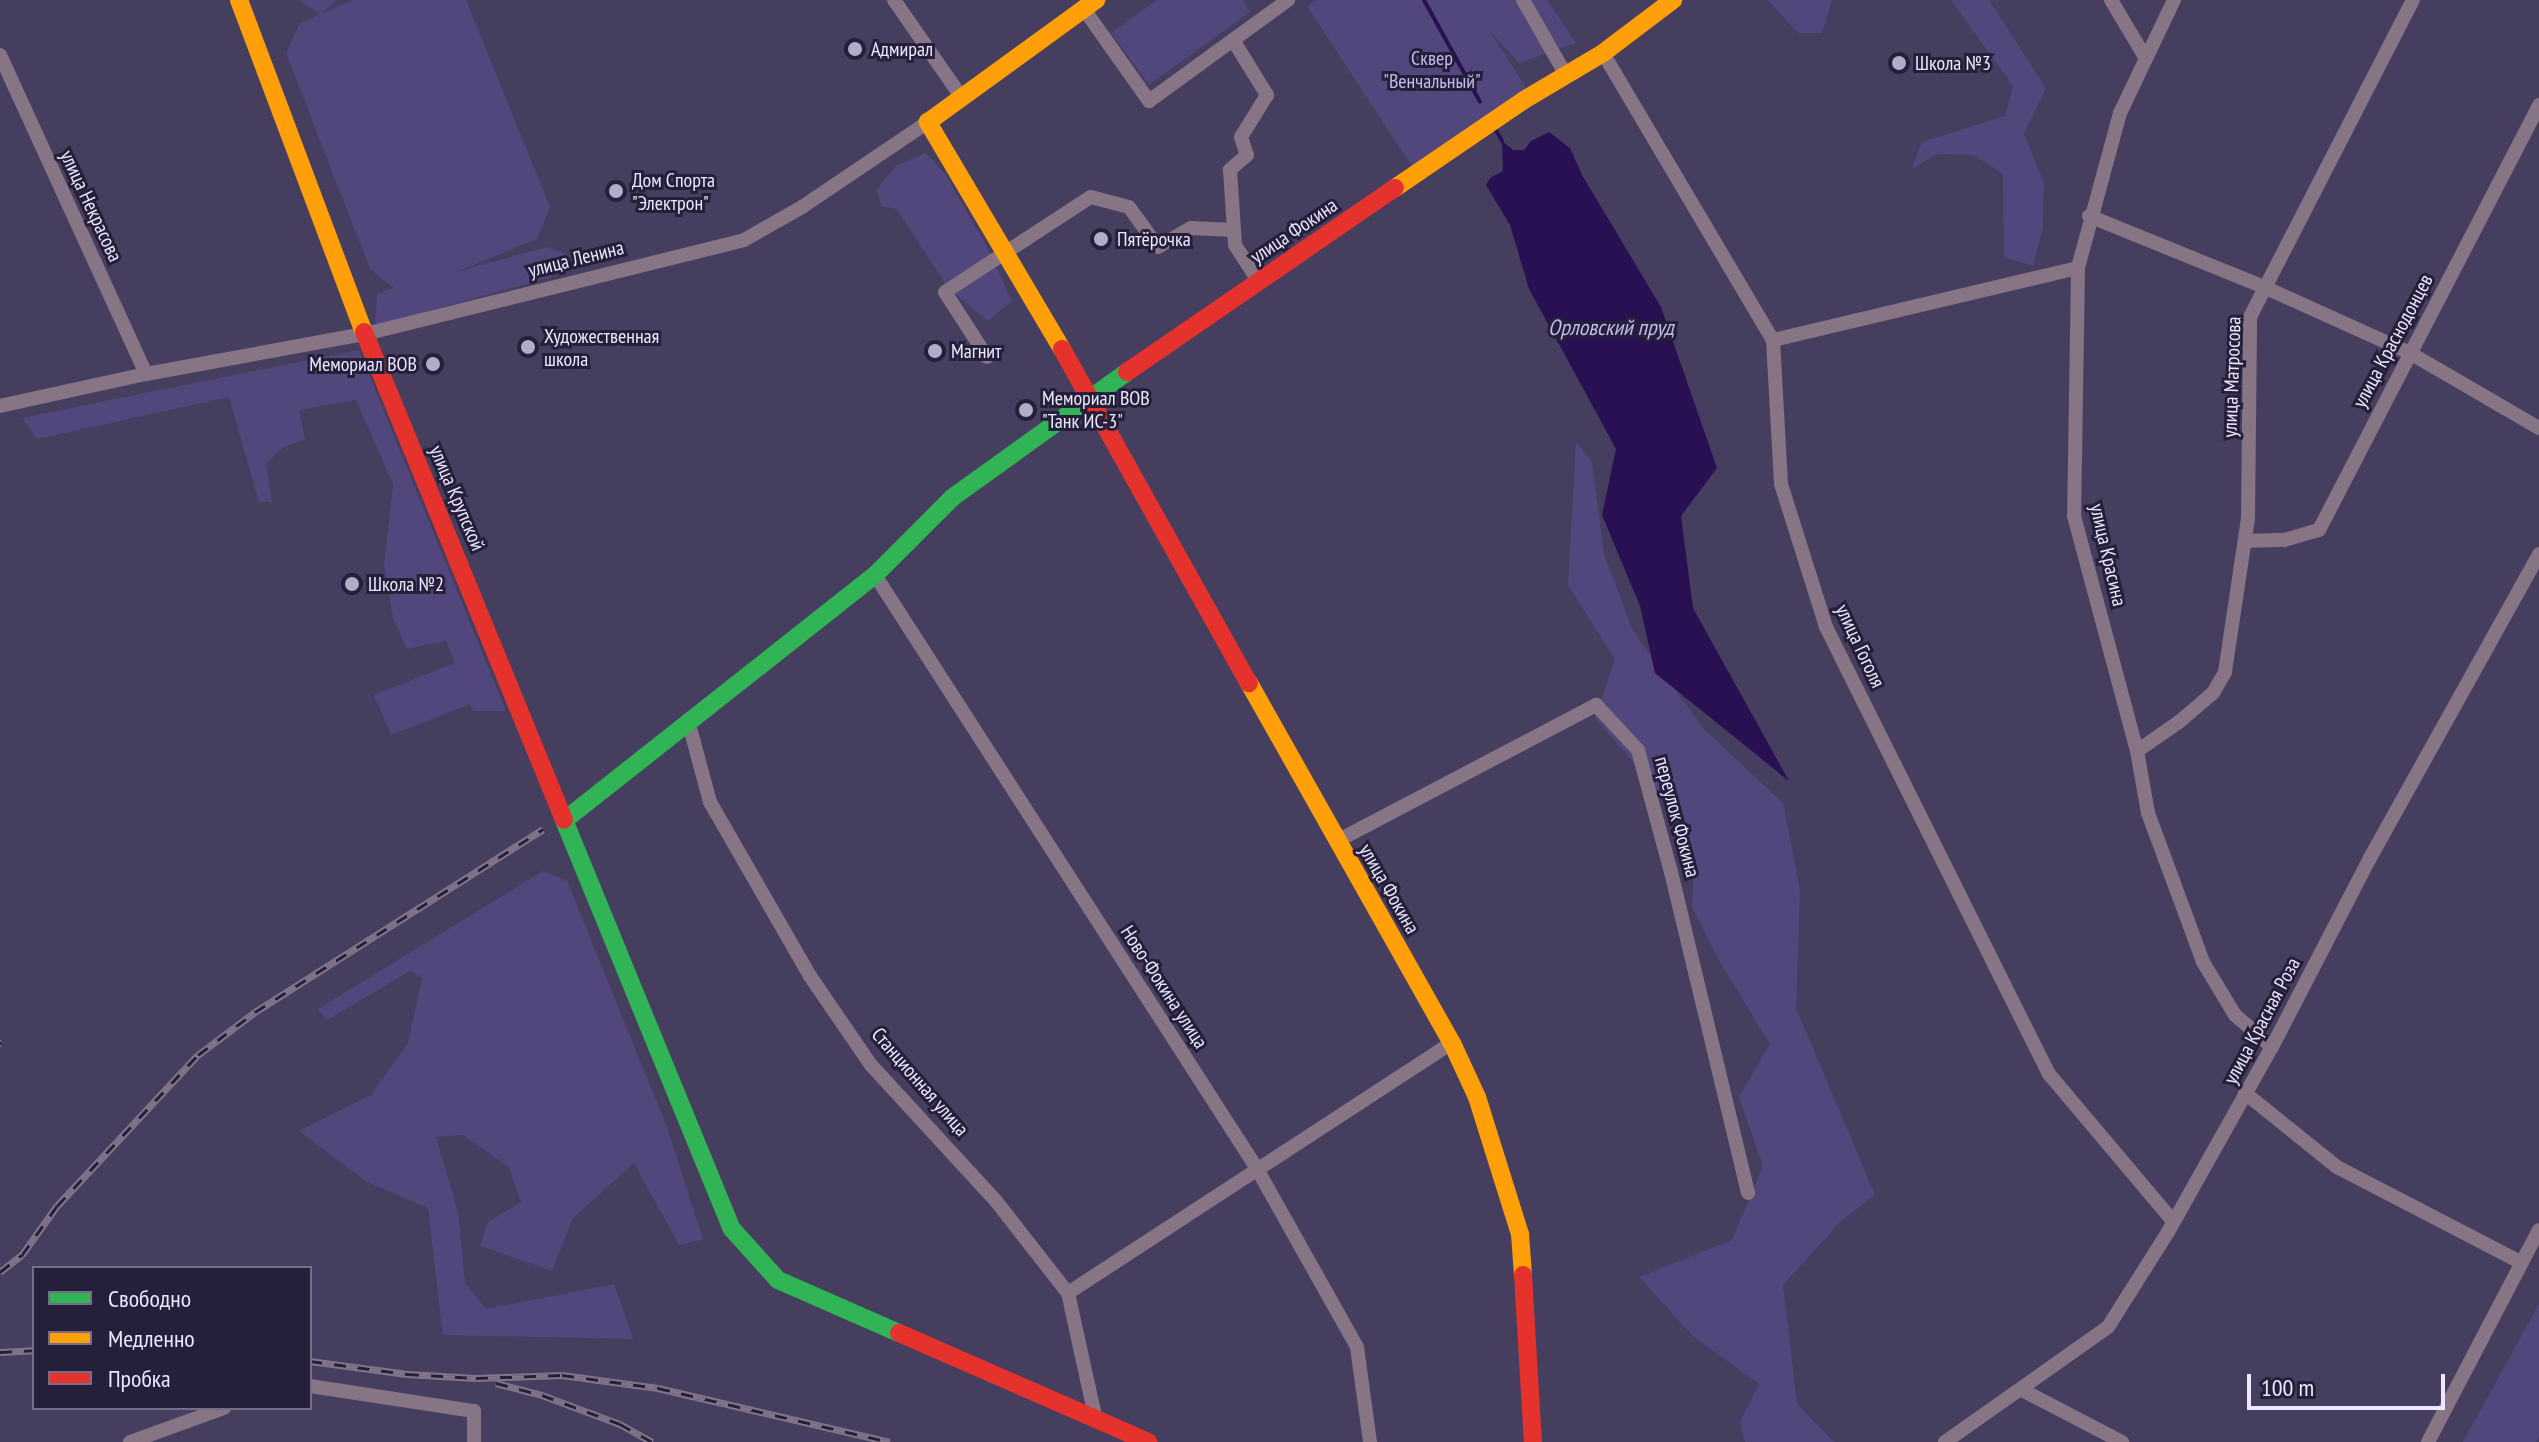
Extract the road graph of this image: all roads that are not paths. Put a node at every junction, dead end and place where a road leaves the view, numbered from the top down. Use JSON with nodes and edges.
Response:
{"nodes":[{"id":1,"x":239,"y":0,"type":"edge"},
{"id":2,"x":894,"y":0,"type":"edge"},
{"id":3,"x":1288,"y":0,"type":"edge"},
{"id":4,"x":1523,"y":0,"type":"edge"},
{"id":5,"x":1673,"y":0,"type":"edge"},
{"id":6,"x":2111,"y":0,"type":"edge"},
{"id":7,"x":2174,"y":0,"type":"edge"},
{"id":8,"x":2413,"y":0,"type":"edge"},
{"id":9,"x":1091,"y":3,"type":"edge"},
{"id":10,"x":1233,"y":40,"type":"junction"},
{"id":11,"x":1603,"y":53,"type":"junction"},
{"id":12,"x":0,"y":55,"type":"edge"},
{"id":13,"x":2145,"y":57,"type":"junction"},
{"id":14,"x":1566,"y":75,"type":"junction"},
{"id":15,"x":962,"y":98,"type":"junction"},
{"id":16,"x":2539,"y":105,"type":"edge"},
{"id":17,"x":928,"y":122,"type":"junction"},
{"id":18,"x":2089,"y":216,"type":"junction"},
{"id":19,"x":1234,"y":230,"type":"junction"},
{"id":20,"x":1005,"y":250,"type":"junction"},
{"id":21,"x":2078,"y":268,"type":"junction"},
{"id":22,"x":1259,"y":282,"type":"junction"},
{"id":23,"x":2264,"y":287,"type":"junction"},
{"id":24,"x":365,"y":334,"type":"junction"},
{"id":25,"x":1773,"y":340,"type":"junction"},
{"id":26,"x":2410,"y":353,"type":"junction"},
{"id":27,"x":987,"y":357,"type":"dead end"},
{"id":28,"x":146,"y":374,"type":"junction"},
{"id":29,"x":1088,"y":398,"type":"junction"},
{"id":30,"x":0,"y":406,"type":"edge"},
{"id":31,"x":2539,"y":428,"type":"edge"},
{"id":32,"x":2246,"y":541,"type":"junction"},
{"id":33,"x":2539,"y":554,"type":"edge"},
{"id":34,"x":875,"y":575,"type":"junction"},
{"id":35,"x":689,"y":724,"type":"junction"},
{"id":36,"x":2137,"y":751,"type":"junction"},
{"id":37,"x":566,"y":819,"type":"junction"},
{"id":38,"x":1337,"y":841,"type":"junction"},
{"id":39,"x":1452,"y":1043,"type":"junction"},
{"id":40,"x":2272,"y":1047,"type":"junction"},
{"id":41,"x":2245,"y":1093,"type":"junction"},
{"id":42,"x":1256,"y":1167,"type":"junction"},
{"id":43,"x":1748,"y":1193,"type":"dead end"},
{"id":44,"x":2172,"y":1220,"type":"junction"},
{"id":45,"x":2539,"y":1230,"type":"edge"},
{"id":46,"x":2522,"y":1263,"type":"junction"},
{"id":47,"x":1068,"y":1293,"type":"junction"},
{"id":48,"x":312,"y":1386,"type":"edge"},
{"id":49,"x":2022,"y":1390,"type":"junction"},
{"id":50,"x":218,"y":1410,"type":"edge"},
{"id":51,"x":1096,"y":1420,"type":"junction"},
{"id":52,"x":130,"y":1442,"type":"edge"},
{"id":53,"x":474,"y":1442,"type":"edge"},
{"id":54,"x":1148,"y":1442,"type":"edge"},
{"id":55,"x":1370,"y":1442,"type":"edge"},
{"id":56,"x":1533,"y":1442,"type":"edge"},
{"id":57,"x":1945,"y":1442,"type":"edge"},
{"id":58,"x":2122,"y":1442,"type":"edge"},
{"id":59,"x":2428,"y":1442,"type":"edge"}],
"edges":[{"from":1,"to":24,"type":"street","name":"улица Крупской"},
{"from":2,"to":15,"type":"street"},
{"from":3,"to":10,"type":"street"},
{"from":4,"to":14,"type":"street"},
{"from":5,"to":11,"type":"street","name":"улица Фокина"},
{"from":6,"to":13,"type":"street"},
{"from":7,"to":13,"type":"street","name":"улица Красина"},
{"from":8,"to":23,"type":"street","name":"улица Матросова"},
{"from":9,"to":10,"type":"street"},
{"from":9,"to":15,"type":"street","name":"улица Ленина"},
{"from":10,"to":19,"type":"street"},
{"from":11,"to":14,"type":"street","name":"улица Фокина"},
{"from":11,"to":25,"type":"street","name":"улица Гоголя"},
{"from":12,"to":28,"type":"street","name":"улица Некрасова"},
{"from":13,"to":18,"type":"street","name":"улица Красина"},
{"from":14,"to":22,"type":"street","name":"улица Фокина"},
{"from":15,"to":17,"type":"street","name":"улица Ленина"},
{"from":16,"to":26,"type":"street","name":"улица Краснодонцев"},
{"from":17,"to":20,"type":"street","name":"улица Фокина"},
{"from":17,"to":24,"type":"street","name":"улица Ленина"},
{"from":18,"to":21,"type":"street","name":"улица Красина"},
{"from":18,"to":23,"type":"street"},
{"from":19,"to":20,"type":"street"},
{"from":19,"to":22,"type":"street"},
{"from":20,"to":27,"type":"street"},
{"from":20,"to":29,"type":"street","name":"улица Фокина"},
{"from":21,"to":25,"type":"street"},
{"from":21,"to":36,"type":"street","name":"улица Красина"},
{"from":22,"to":29,"type":"street","name":"улица Фокина"},
{"from":23,"to":26,"type":"street"},
{"from":23,"to":32,"type":"street","name":"улица Матросова"},
{"from":24,"to":28,"type":"street","name":"улица Ленина"},
{"from":24,"to":37,"type":"street","name":"улица Крупской"},
{"from":25,"to":44,"type":"street","name":"улица Гоголя"},
{"from":26,"to":31,"type":"street"},
{"from":26,"to":32,"type":"street","name":"улица Краснодонцев"},
{"from":28,"to":30,"type":"street","name":"улица Ленина"},
{"from":29,"to":34,"type":"street"},
{"from":29,"to":38,"type":"street","name":"улица Фокина"},
{"from":32,"to":36,"type":"street","name":"улица Матросова"},
{"from":33,"to":40,"type":"street","name":"улица Красная Роза"},
{"from":34,"to":35,"type":"street"},
{"from":34,"to":42,"type":"street","name":"Ново-Фокина улица"},
{"from":35,"to":37,"type":"street"},
{"from":35,"to":47,"type":"street","name":"Станционная улица"},
{"from":36,"to":40,"type":"street","name":"улица Красина"},
{"from":37,"to":51,"type":"street","name":"улица Крупской"},
{"from":38,"to":39,"type":"street","name":"улица Фокина"},
{"from":38,"to":43,"type":"street","name":"переулок Фокина"},
{"from":39,"to":42,"type":"street"},
{"from":39,"to":56,"type":"street","name":"улица Фокина"},
{"from":40,"to":41,"type":"street","name":"улица Красная Роза"},
{"from":41,"to":44,"type":"street","name":"улица Красная Роза"},
{"from":41,"to":46,"type":"street"},
{"from":42,"to":47,"type":"street"},
{"from":42,"to":55,"type":"street","name":"Ново-Фокина улица"},
{"from":44,"to":49,"type":"street","name":"улица Красная Роза"},
{"from":45,"to":46,"type":"street"},
{"from":46,"to":59,"type":"street"},
{"from":47,"to":51,"type":"street","name":"Станционная улица"},
{"from":48,"to":53,"type":"street"},
{"from":49,"to":57,"type":"street","name":"улица Красная Роза"},
{"from":49,"to":58,"type":"street"},
{"from":50,"to":52,"type":"street"},
{"from":51,"to":54,"type":"street"}]}
